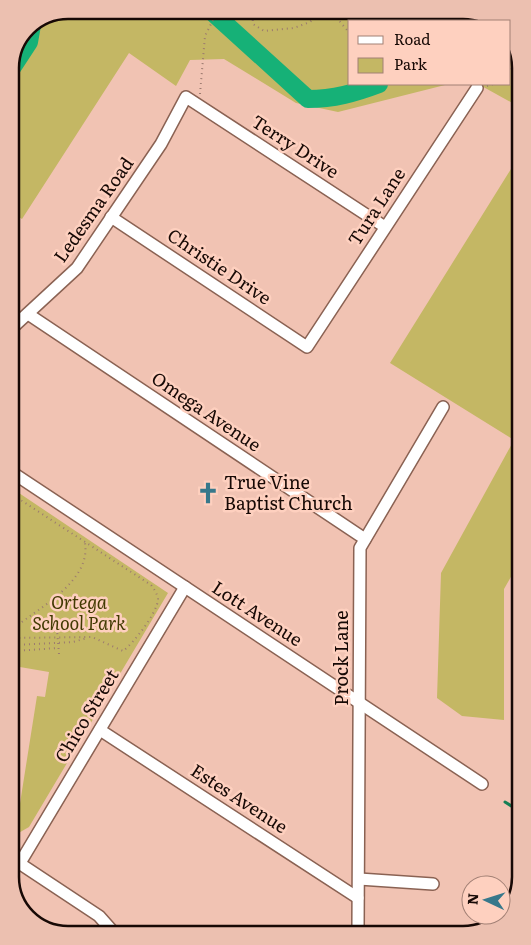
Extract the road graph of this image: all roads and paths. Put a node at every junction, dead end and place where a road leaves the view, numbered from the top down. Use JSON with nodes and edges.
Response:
{"nodes":[{"id":1,"x":214,"y":19,"type":"edge"},
{"id":2,"x":253,"y":19,"type":"edge"},
{"id":3,"x":313,"y":19,"type":"edge"},
{"id":4,"x":339,"y":19,"type":"edge"},
{"id":5,"x":348,"y":28,"type":"edge"},
{"id":6,"x":477,"y":88,"type":"dead end"},
{"id":7,"x":186,"y":97,"type":"joint"},
{"id":8,"x":196,"y":104,"type":"junction"},
{"id":9,"x":111,"y":217,"type":"junction"},
{"id":10,"x":385,"y":227,"type":"junction"},
{"id":11,"x":28,"y":314,"type":"junction"},
{"id":12,"x":19,"y":322,"type":"edge"},
{"id":13,"x":308,"y":347,"type":"joint"},
{"id":14,"x":443,"y":407,"type":"dead end"},
{"id":15,"x":19,"y":477,"type":"edge"},
{"id":16,"x":19,"y":499,"type":"edge"},
{"id":17,"x":365,"y":539,"type":"junction"},
{"id":18,"x":85,"y":542,"type":"junction"},
{"id":19,"x":185,"y":587,"type":"junction"},
{"id":20,"x":64,"y":623,"type":"dead end"},
{"id":21,"x":19,"y":624,"type":"edge"},
{"id":22,"x":92,"y":637,"type":"junction"},
{"id":23,"x":19,"y":638,"type":"edge"},
{"id":24,"x":57,"y":638,"type":"junction"},
{"id":25,"x":58,"y":642,"type":"junction"},
{"id":26,"x":19,"y":645,"type":"edge"},
{"id":27,"x":58,"y":648,"type":"junction"},
{"id":28,"x":19,"y":651,"type":"edge"},
{"id":29,"x":58,"y":654,"type":"dead end"},
{"id":30,"x":360,"y":702,"type":"junction"},
{"id":31,"x":100,"y":730,"type":"junction"},
{"id":32,"x":482,"y":784,"type":"dead end"},
{"id":33,"x":19,"y":860,"type":"edge"},
{"id":34,"x":19,"y":863,"type":"edge"},
{"id":35,"x":359,"y":879,"type":"junction"},
{"id":36,"x":433,"y":884,"type":"dead end"},
{"id":37,"x":358,"y":898,"type":"junction"},
{"id":38,"x":108,"y":926,"type":"edge"},
{"id":39,"x":358,"y":926,"type":"edge"}],
"edges":[{"from":1,"to":8,"type":"path"},
{"from":2,"to":3,"type":"path"},
{"from":4,"to":5,"type":"path"},
{"from":6,"to":10,"type":"street","name":"Tura Lane"},
{"from":7,"to":8,"type":"street","name":"Terry Drive"},
{"from":7,"to":9,"type":"street","name":"Ledesma Road"},
{"from":8,"to":10,"type":"street","name":"Terry Drive"},
{"from":9,"to":11,"type":"street","name":"Ledesma Road"},
{"from":9,"to":13,"type":"street","name":"Christie Drive"},
{"from":10,"to":13,"type":"street","name":"Tura Lane"},
{"from":11,"to":12,"type":"street","name":"Ledesma Road"},
{"from":11,"to":17,"type":"street","name":"Omega Avenue"},
{"from":14,"to":17,"type":"street","name":"Prock Lane"},
{"from":15,"to":19,"type":"street","name":"Lott Avenue"},
{"from":16,"to":18,"type":"path"},
{"from":17,"to":30,"type":"street","name":"Prock Lane"},
{"from":18,"to":21,"type":"path"},
{"from":18,"to":22,"type":"path"},
{"from":19,"to":30,"type":"street","name":"Lott Avenue"},
{"from":19,"to":31,"type":"street","name":"Chico Street"},
{"from":20,"to":24,"type":"path"},
{"from":22,"to":24,"type":"path"},
{"from":22,"to":25,"type":"path"},
{"from":23,"to":24,"type":"path"},
{"from":24,"to":25,"type":"path"},
{"from":25,"to":26,"type":"path"},
{"from":25,"to":27,"type":"path"},
{"from":27,"to":28,"type":"path"},
{"from":27,"to":29,"type":"path"},
{"from":30,"to":32,"type":"street","name":"Lott Avenue"},
{"from":30,"to":35,"type":"street","name":"Prock Lane"},
{"from":31,"to":33,"type":"street","name":"Chico Street"},
{"from":31,"to":37,"type":"street","name":"Estes Avenue"},
{"from":34,"to":38,"type":"street"},
{"from":35,"to":36,"type":"street"},
{"from":35,"to":37,"type":"street","name":"Prock Lane"},
{"from":37,"to":39,"type":"street","name":"Prock Lane"}]}
